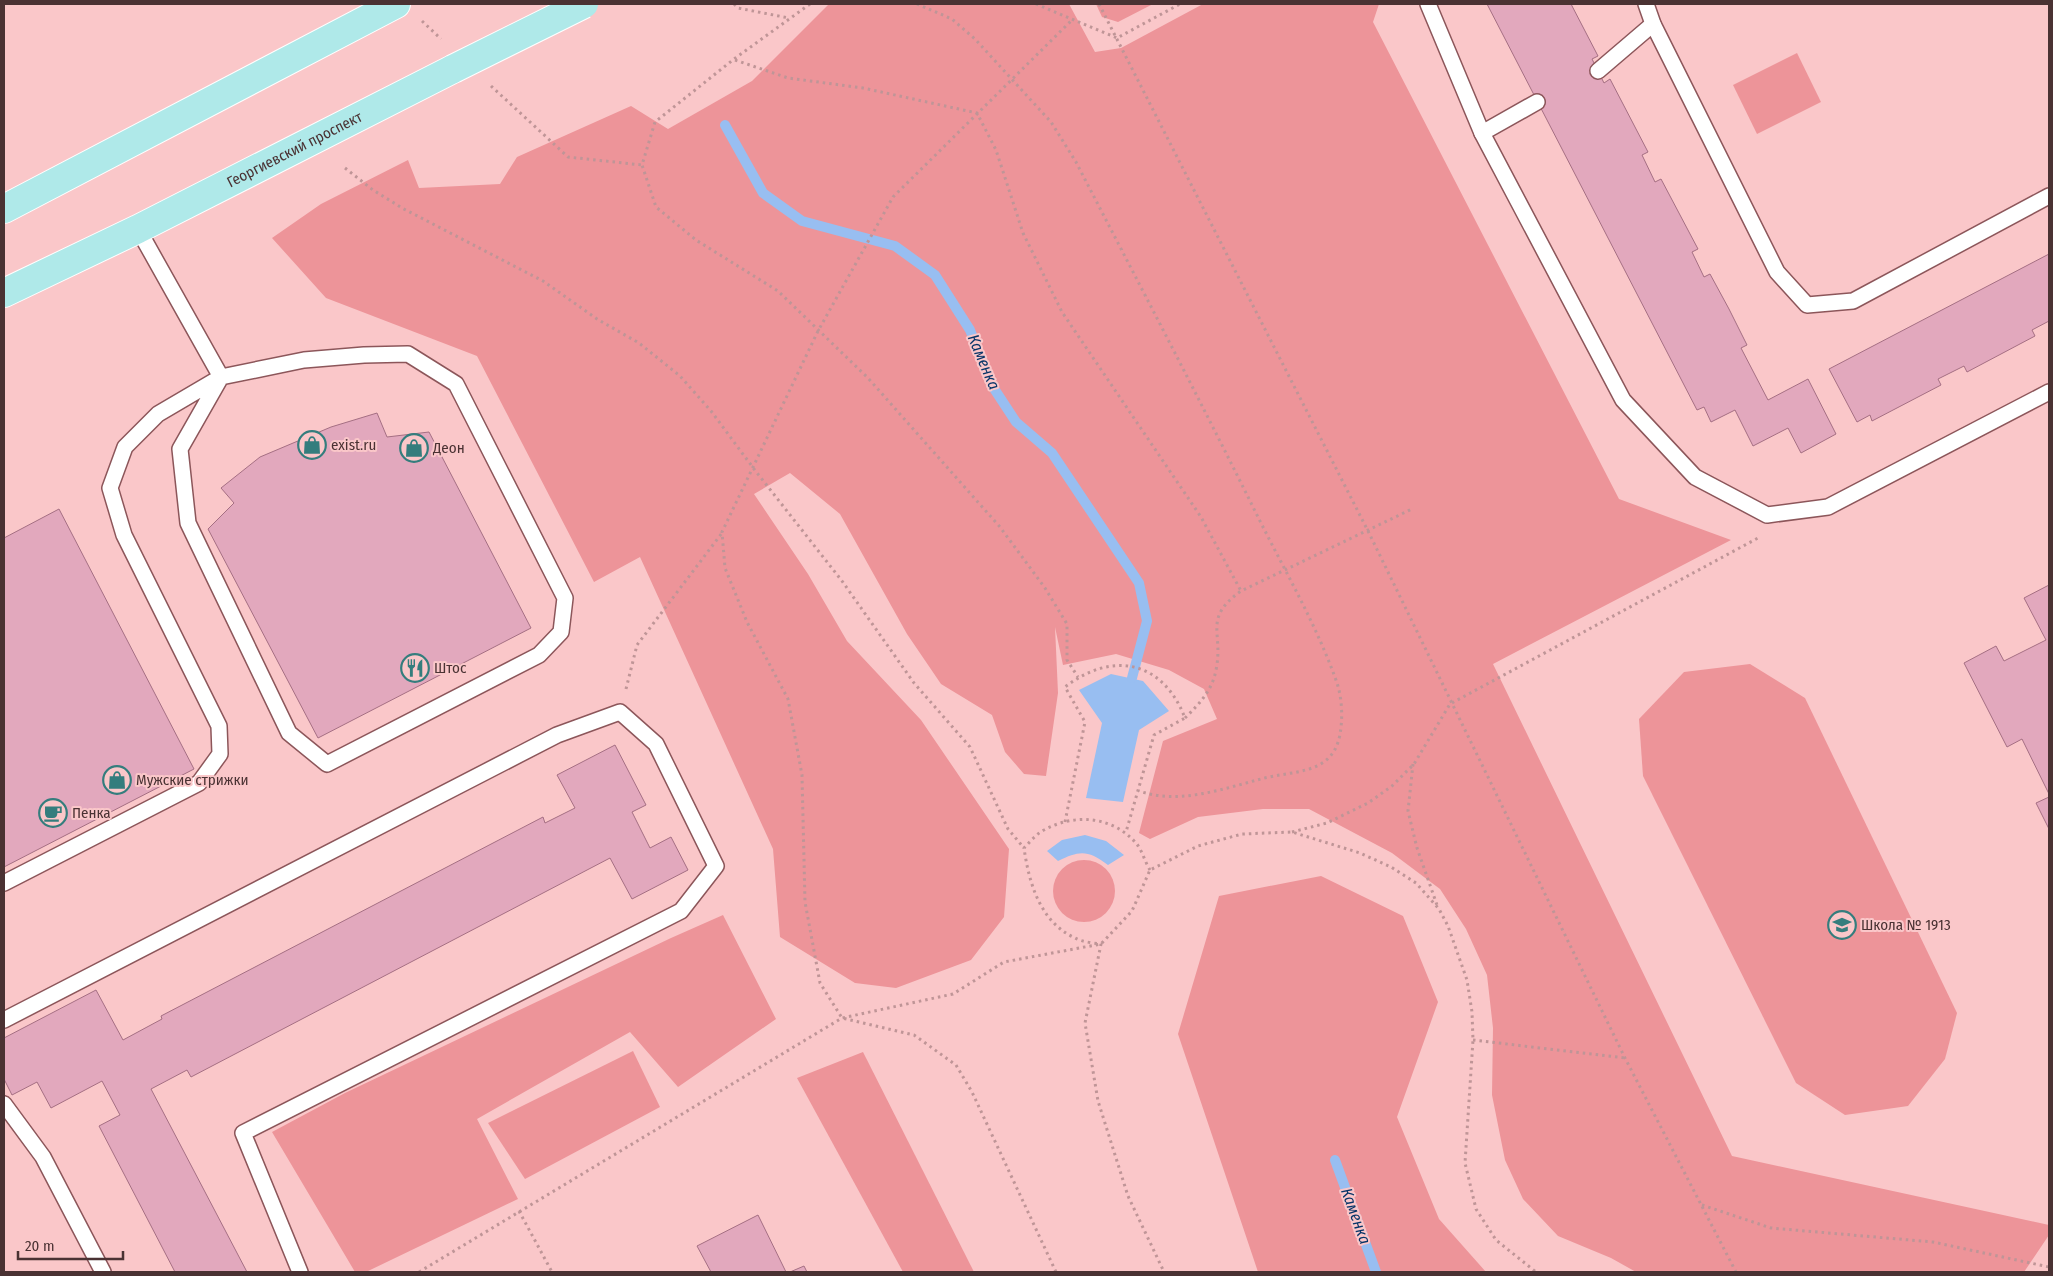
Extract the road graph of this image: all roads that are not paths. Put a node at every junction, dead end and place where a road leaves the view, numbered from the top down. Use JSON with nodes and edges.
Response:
{"nodes":[{"id":1,"x":584,"y":4,"type":"edge"},
{"id":2,"x":1428,"y":4,"type":"edge"},
{"id":3,"x":1646,"y":4,"type":"edge"},
{"id":4,"x":400,"y":10,"type":"edge"},
{"id":5,"x":1653,"y":24,"type":"junction"},
{"id":6,"x":1598,"y":71,"type":"dead end"},
{"id":7,"x":1537,"y":102,"type":"dead end"},
{"id":8,"x":1482,"y":133,"type":"junction"},
{"id":9,"x":2049,"y":196,"type":"edge"},
{"id":10,"x":4,"y":209,"type":"edge"},
{"id":11,"x":138,"y":228,"type":"junction"},
{"id":12,"x":4,"y":293,"type":"edge"},
{"id":13,"x":220,"y":377,"type":"junction"},
{"id":14,"x":2049,"y":392,"type":"edge"},
{"id":15,"x":4,"y":883,"type":"edge"},
{"id":16,"x":4,"y":1020,"type":"edge"},
{"id":17,"x":4,"y":1104,"type":"edge"},
{"id":18,"x":104,"y":1272,"type":"edge"},
{"id":19,"x":300,"y":1272,"type":"edge"}],
"edges":[{"from":1,"to":11,"type":"main road","name":"Георгиевский проспект","bridge":true},
{"from":2,"to":8,"type":"lane"},
{"from":3,"to":5,"type":"lane"},
{"from":4,"to":10,"type":"main road"},
{"from":5,"to":6,"type":"lane"},
{"from":5,"to":9,"type":"lane"},
{"from":7,"to":8,"type":"lane"},
{"from":8,"to":14,"type":"lane"},
{"from":11,"to":12,"type":"main road","name":"Георгиевский проспект"},
{"from":11,"to":13,"type":"lane"},
{"from":13,"to":13,"type":"lane"},
{"from":13,"to":15,"type":"lane"},
{"from":16,"to":19,"type":"lane"},
{"from":17,"to":18,"type":"lane"}]}
